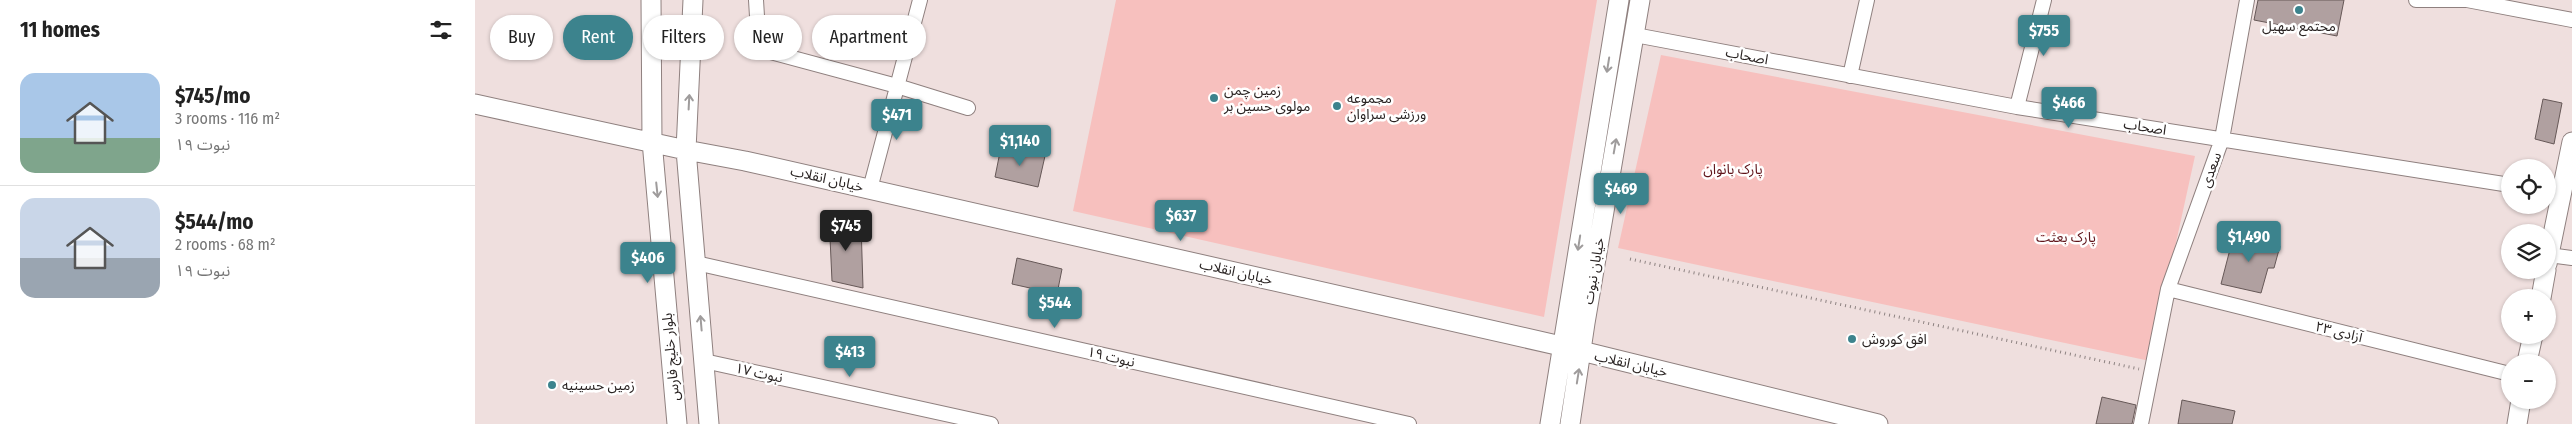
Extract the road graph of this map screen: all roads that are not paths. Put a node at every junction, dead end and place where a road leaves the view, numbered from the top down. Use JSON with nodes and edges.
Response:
{"nodes":[{"id":1,"x":651,"y":0,"type":"edge"},
{"id":2,"x":693,"y":0,"type":"edge"},
{"id":3,"x":756,"y":0,"type":"edge"},
{"id":4,"x":920,"y":0,"type":"edge"},
{"id":5,"x":1619,"y":0,"type":"edge"},
{"id":6,"x":1640,"y":0,"type":"edge"},
{"id":7,"x":1867,"y":0,"type":"edge"},
{"id":8,"x":2044,"y":0,"type":"edge"},
{"id":9,"x":2247,"y":0,"type":"edge"},
{"id":10,"x":2416,"y":0,"type":"edge"},
{"id":11,"x":2465,"y":0,"type":"edge"},
{"id":12,"x":2572,"y":20,"type":"edge"},
{"id":13,"x":1614,"y":31,"type":"junction"},
{"id":14,"x":1635,"y":35,"type":"junction"},
{"id":15,"x":1850,"y":76,"type":"junction"},
{"id":16,"x":897,"y":86,"type":"junction"},
{"id":17,"x":475,"y":104,"type":"edge"},
{"id":18,"x":2017,"y":107,"type":"junction"},
{"id":19,"x":968,"y":108,"type":"dead end"},
{"id":20,"x":2222,"y":139,"type":"junction"},
{"id":21,"x":652,"y":141,"type":"junction"},
{"id":22,"x":2572,"y":142,"type":"edge"},
{"id":23,"x":686,"y":150,"type":"junction"},
{"id":24,"x":2501,"y":184,"type":"edge"},
{"id":25,"x":2556,"y":186,"type":"edge"},
{"id":26,"x":869,"y":189,"type":"junction"},
{"id":27,"x":2572,"y":258,"type":"edge"},
{"id":28,"x":2556,"y":261,"type":"edge"},
{"id":29,"x":696,"y":263,"type":"junction"},
{"id":30,"x":2168,"y":289,"type":"junction"},
{"id":31,"x":1561,"y":346,"type":"junction"},
{"id":32,"x":1582,"y":353,"type":"junction"},
{"id":33,"x":704,"y":360,"type":"junction"},
{"id":34,"x":2501,"y":372,"type":"edge"},
{"id":35,"x":2520,"y":409,"type":"edge"},
{"id":36,"x":1859,"y":422,"type":"edge"},
{"id":37,"x":677,"y":424,"type":"edge"},
{"id":38,"x":709,"y":424,"type":"edge"},
{"id":39,"x":991,"y":424,"type":"edge"},
{"id":40,"x":1409,"y":424,"type":"edge"},
{"id":41,"x":1550,"y":424,"type":"edge"},
{"id":42,"x":1570,"y":424,"type":"edge"},
{"id":43,"x":1878,"y":424,"type":"edge"},
{"id":44,"x":2141,"y":424,"type":"edge"},
{"id":45,"x":2517,"y":424,"type":"edge"}],
"edges":[{"from":1,"to":21,"type":"street","name":"بلوار خلیج فارس"},
{"from":23,"to":2,"type":"street","one_way":true},
{"from":3,"to":16,"type":"street"},
{"from":4,"to":16,"type":"street"},
{"from":5,"to":13,"type":"street","name":"خیابان نبوت"},
{"from":6,"to":14,"type":"street","name":"خیابان نبوت"},
{"from":7,"to":15,"type":"street"},
{"from":8,"to":18,"type":"street"},
{"from":9,"to":20,"type":"street","name":"سعدی"},
{"from":10,"to":11,"type":"street"},
{"from":11,"to":12,"type":"street"},
{"from":13,"to":14,"type":"street"},
{"from":13,"to":31,"type":"street","name":"خیابان نبوت","one_way":true},
{"from":14,"to":15,"type":"street","name":"اصحاب"},
{"from":32,"to":14,"type":"street","name":"خیابان نبوت","one_way":true},
{"from":15,"to":18,"type":"street","name":"اصحاب"},
{"from":16,"to":19,"type":"street"},
{"from":16,"to":26,"type":"street"},
{"from":17,"to":21,"type":"street","name":"خیابان انقلاب"},
{"from":18,"to":20,"type":"street","name":"اصحاب"},
{"from":20,"to":24,"type":"street","name":"اصحاب"},
{"from":20,"to":30,"type":"street","name":"سعدی"},
{"from":21,"to":23,"type":"street","name":"خیابان انقلاب"},
{"from":21,"to":37,"type":"street","name":"بلوار خلیج فارس","one_way":true},
{"from":22,"to":25,"type":"street"},
{"from":23,"to":26,"type":"street","name":"خیابان انقلاب"},
{"from":23,"to":29,"type":"street"},
{"from":26,"to":31,"type":"street","name":"خیابان انقلاب"},
{"from":27,"to":28,"type":"street"},
{"from":33,"to":29,"type":"street","one_way":true},
{"from":29,"to":40,"type":"street","name":"نبوت ۱۹"},
{"from":30,"to":34,"type":"street","name":"آزادی ۲۳"},
{"from":30,"to":44,"type":"street","name":"سعدی"},
{"from":31,"to":32,"type":"street","name":"خیابان انقلاب"},
{"from":31,"to":41,"type":"street","name":"خیابان نبوت"},
{"from":32,"to":36,"type":"street","name":"خیابان انقلاب"},
{"from":42,"to":32,"type":"street","name":"خیابان نبوت","one_way":true},
{"from":33,"to":38,"type":"street"},
{"from":33,"to":39,"type":"street","name":"نبوت ۱۷"},
{"from":35,"to":45,"type":"street"},
{"from":36,"to":43,"type":"street","name":"خیابان انقلاب"}]}
